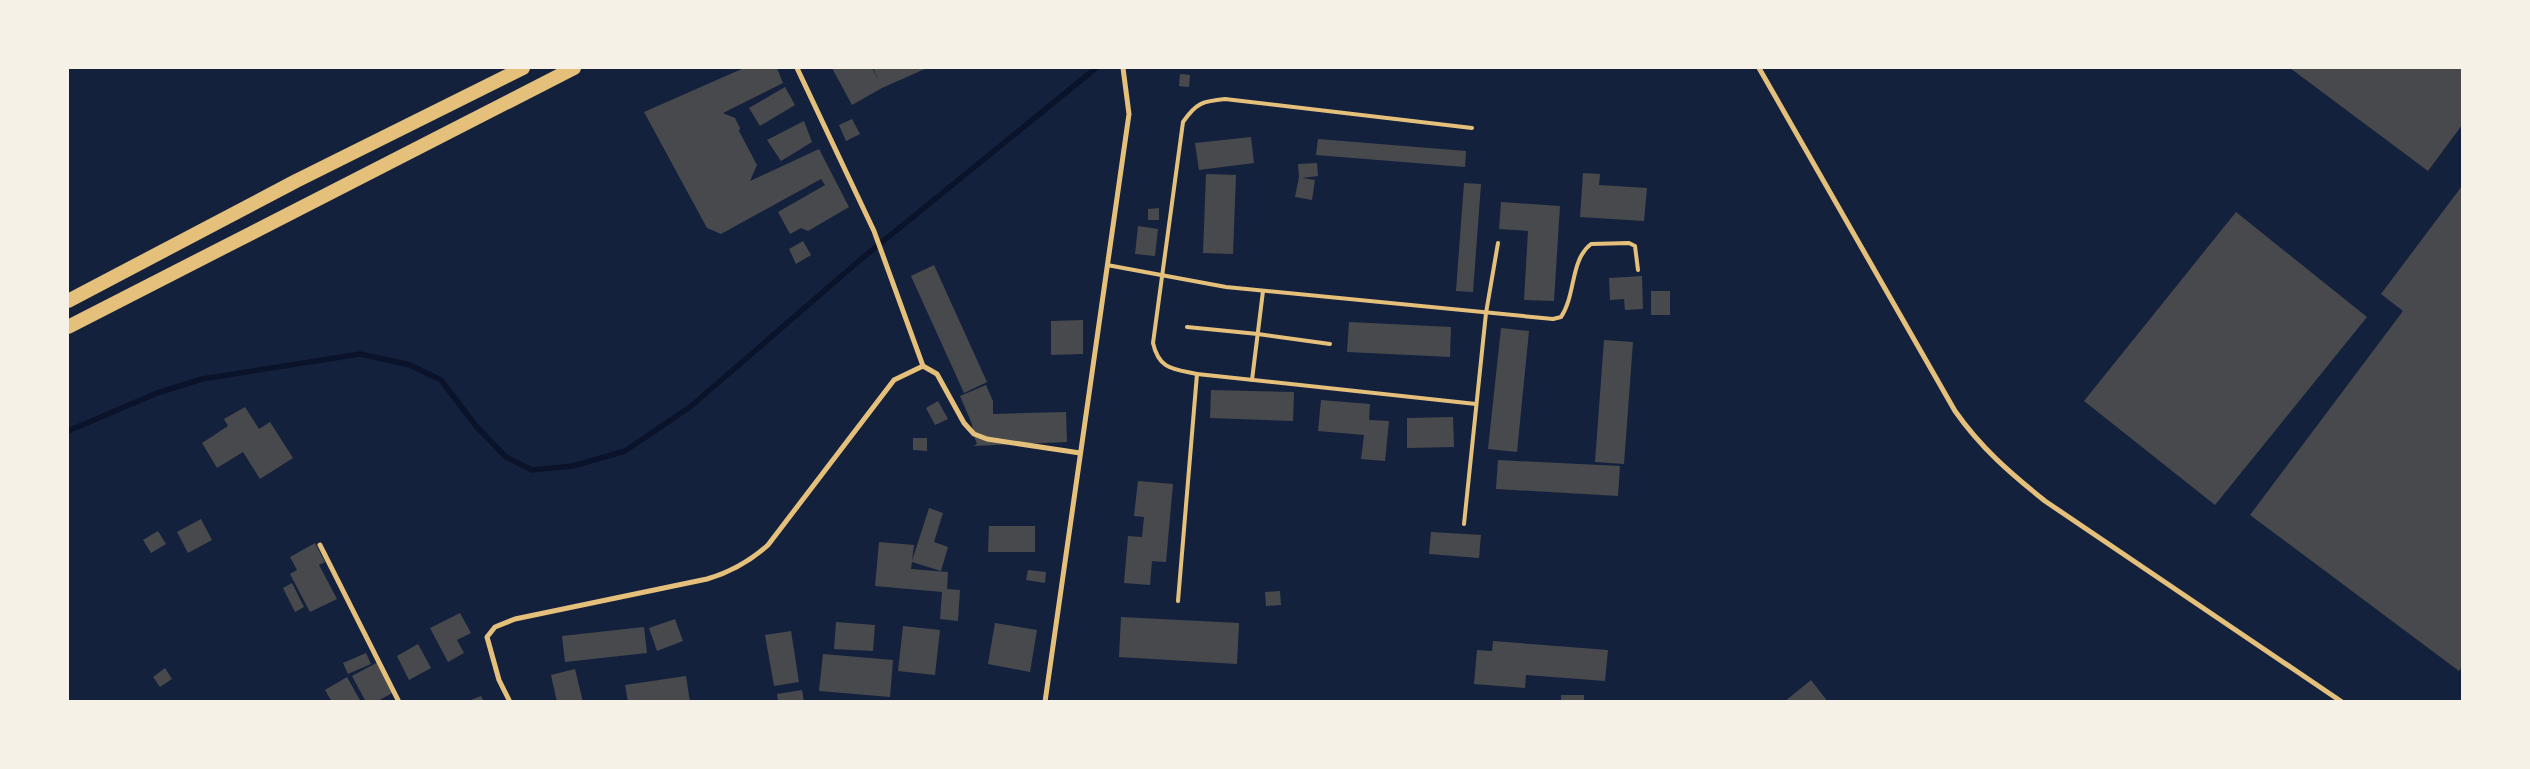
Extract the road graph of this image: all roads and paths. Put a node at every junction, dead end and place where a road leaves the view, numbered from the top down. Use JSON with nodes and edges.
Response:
{"nodes":[{"id":1,"x":523,"y":68,"type":"edge"},
{"id":2,"x":574,"y":68,"type":"edge"},
{"id":3,"x":797,"y":68,"type":"edge"},
{"id":4,"x":1123,"y":68,"type":"edge"},
{"id":5,"x":1759,"y":68,"type":"edge"},
{"id":6,"x":1472,"y":128,"type":"dead end"},
{"id":7,"x":1498,"y":244,"type":"dead end"},
{"id":8,"x":1107,"y":264,"type":"junction"},
{"id":9,"x":1638,"y":270,"type":"dead end"},
{"id":10,"x":1161,"y":275,"type":"junction"},
{"id":11,"x":1263,"y":291,"type":"junction"},
{"id":12,"x":68,"y":301,"type":"edge"},
{"id":13,"x":1486,"y":313,"type":"junction"},
{"id":14,"x":68,"y":327,"type":"edge"},
{"id":15,"x":1187,"y":328,"type":"dead end"},
{"id":16,"x":1258,"y":334,"type":"junction"},
{"id":17,"x":1330,"y":344,"type":"dead end"},
{"id":18,"x":923,"y":366,"type":"junction"},
{"id":19,"x":1197,"y":374,"type":"junction"},
{"id":20,"x":1252,"y":380,"type":"junction"},
{"id":21,"x":1476,"y":404,"type":"junction"},
{"id":22,"x":1080,"y":453,"type":"junction"},
{"id":23,"x":1464,"y":524,"type":"dead end"},
{"id":24,"x":320,"y":545,"type":"dead end"},
{"id":25,"x":1178,"y":601,"type":"dead end"},
{"id":26,"x":399,"y":702,"type":"edge"},
{"id":27,"x":510,"y":702,"type":"edge"},
{"id":28,"x":1045,"y":702,"type":"edge"},
{"id":29,"x":2342,"y":702,"type":"edge"}],
"edges":[{"from":1,"to":12,"type":"highway"},
{"from":2,"to":14,"type":"highway"},
{"from":3,"to":18,"type":"street"},
{"from":4,"to":8,"type":"street"},
{"from":5,"to":29,"type":"street"},
{"from":6,"to":10,"type":"lane"},
{"from":7,"to":13,"type":"lane"},
{"from":8,"to":10,"type":"lane"},
{"from":8,"to":22,"type":"street"},
{"from":9,"to":13,"type":"lane"},
{"from":10,"to":11,"type":"lane"},
{"from":10,"to":19,"type":"lane"},
{"from":11,"to":13,"type":"lane"},
{"from":11,"to":16,"type":"lane"},
{"from":13,"to":21,"type":"lane"},
{"from":15,"to":16,"type":"lane"},
{"from":16,"to":17,"type":"lane"},
{"from":16,"to":20,"type":"lane"},
{"from":18,"to":22,"type":"street"},
{"from":18,"to":27,"type":"street"},
{"from":19,"to":20,"type":"lane"},
{"from":19,"to":25,"type":"lane"},
{"from":20,"to":21,"type":"lane"},
{"from":21,"to":23,"type":"lane"},
{"from":22,"to":28,"type":"street"},
{"from":24,"to":26,"type":"street"}]}
